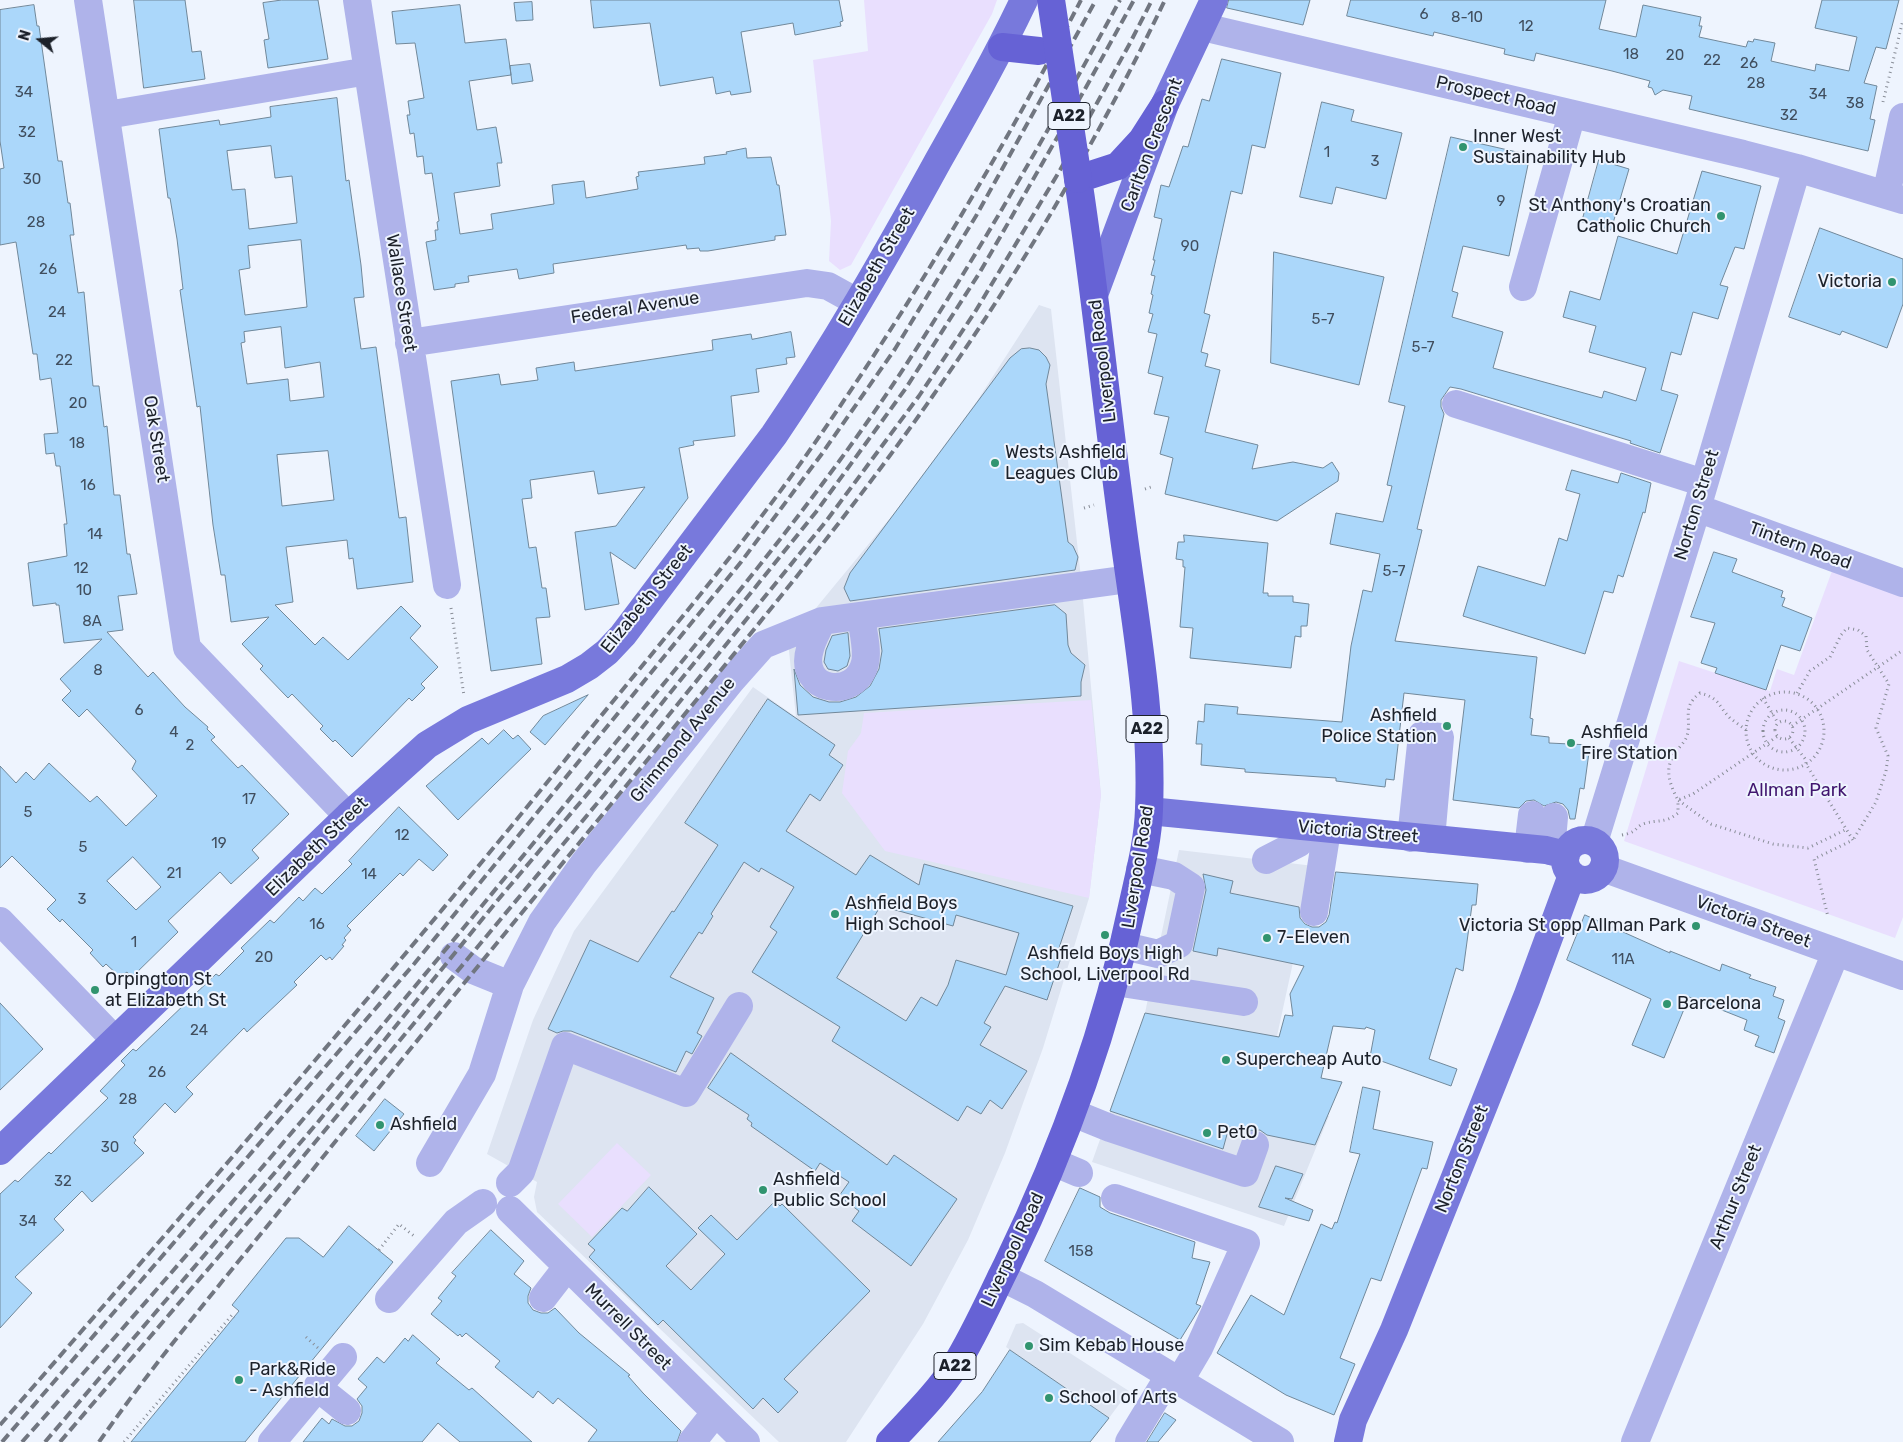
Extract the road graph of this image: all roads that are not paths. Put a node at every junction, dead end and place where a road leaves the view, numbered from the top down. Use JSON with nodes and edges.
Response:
{"nodes":[{"id":1,"x":88,"y":0,"type":"edge"},
{"id":2,"x":356,"y":0,"type":"edge"},
{"id":3,"x":1024,"y":0,"type":"edge"},
{"id":4,"x":1051,"y":0,"type":"edge"},
{"id":5,"x":1214,"y":0,"type":"edge"},
{"id":6,"x":1203,"y":27,"type":"junction"},
{"id":7,"x":1002,"y":46,"type":"junction"},
{"id":8,"x":1049,"y":52,"type":"junction"},
{"id":9,"x":368,"y":71,"type":"junction"},
{"id":10,"x":1165,"y":104,"type":"junction"},
{"id":11,"x":1572,"y":114,"type":"junction"},
{"id":12,"x":107,"y":115,"type":"junction"},
{"id":13,"x":1903,"y":116,"type":"edge"},
{"id":14,"x":1797,"y":168,"type":"junction"},
{"id":15,"x":1078,"y":179,"type":"junction"},
{"id":16,"x":1895,"y":198,"type":"edge"},
{"id":17,"x":1524,"y":287,"type":"dead end"},
{"id":18,"x":1096,"y":292,"type":"junction"},
{"id":19,"x":857,"y":302,"type":"junction"},
{"id":20,"x":409,"y":343,"type":"junction"},
{"id":21,"x":1456,"y":404,"type":"dead end"},
{"id":22,"x":1700,"y":496,"type":"junction"},
{"id":23,"x":1129,"y":579,"type":"junction"},
{"id":24,"x":1903,"y":583,"type":"edge"},
{"id":25,"x":447,"y":586,"type":"road end"},
{"id":26,"x":861,"y":617,"type":"junction"},
{"id":27,"x":822,"y":621,"type":"junction"},
{"id":28,"x":1149,"y":811,"type":"junction"},
{"id":29,"x":348,"y":816,"type":"junction"},
{"id":30,"x":1543,"y":816,"type":"dead end"},
{"id":31,"x":1314,"y":829,"type":"junction"},
{"id":32,"x":1599,"y":855,"type":"junction"},
{"id":33,"x":1554,"y":857,"type":"junction"},
{"id":34,"x":1266,"y":860,"type":"dead end"},
{"id":35,"x":1140,"y":869,"type":"junction"},
{"id":36,"x":1314,"y":912,"type":"dead end"},
{"id":37,"x":0,"y":921,"type":"edge"},
{"id":38,"x":1124,"y":946,"type":"junction"},
{"id":39,"x":1836,"y":952,"type":"junction"},
{"id":40,"x":454,"y":956,"type":"dead end"},
{"id":41,"x":1903,"y":976,"type":"edge"},
{"id":42,"x":1115,"y":982,"type":"junction"},
{"id":43,"x":510,"y":985,"type":"junction"},
{"id":44,"x":1244,"y":1002,"type":"dead end"},
{"id":45,"x":739,"y":1006,"type":"dead end"},
{"id":46,"x":115,"y":1040,"type":"junction"},
{"id":47,"x":1073,"y":1113,"type":"junction"},
{"id":48,"x":1255,"y":1145,"type":"dead end"},
{"id":49,"x":0,"y":1151,"type":"edge"},
{"id":50,"x":1054,"y":1162,"type":"junction"},
{"id":51,"x":430,"y":1163,"type":"dead end"},
{"id":52,"x":1079,"y":1173,"type":"dead end"},
{"id":53,"x":510,"y":1183,"type":"junction"},
{"id":54,"x":1115,"y":1198,"type":"dead end"},
{"id":55,"x":483,"y":1203,"type":"junction"},
{"id":56,"x":510,"y":1210,"type":"junction"},
{"id":57,"x":567,"y":1267,"type":"junction"},
{"id":58,"x":1001,"y":1277,"type":"junction"},
{"id":59,"x":389,"y":1298,"type":"dead end"},
{"id":60,"x":543,"y":1298,"type":"dead end"},
{"id":61,"x":334,"y":1355,"type":"road end"},
{"id":62,"x":1174,"y":1379,"type":"junction"},
{"id":63,"x":318,"y":1387,"type":"junction"},
{"id":64,"x":347,"y":1411,"type":"dead end"},
{"id":65,"x":715,"y":1413,"type":"junction"},
{"id":66,"x":272,"y":1442,"type":"edge"},
{"id":67,"x":692,"y":1442,"type":"edge"},
{"id":68,"x":746,"y":1442,"type":"edge"},
{"id":69,"x":890,"y":1442,"type":"edge"},
{"id":70,"x":1129,"y":1442,"type":"edge"},
{"id":71,"x":1280,"y":1442,"type":"edge"},
{"id":72,"x":1348,"y":1442,"type":"edge"},
{"id":73,"x":1635,"y":1442,"type":"edge"}],
"edges":[{"from":1,"to":12,"type":"street","name":"Oak Street"},
{"from":2,"to":9,"type":"street","name":"Wallace Street"},
{"from":3,"to":7,"type":"main road","name":"Elizabeth Street"},
{"from":4,"to":8,"type":"highway","name":"Liverpool Road","number":"A22","bridge":true},
{"from":5,"to":6,"type":"main road","name":"Carlton Crescent"},
{"from":6,"to":10,"type":"main road","name":"Carlton Crescent"},
{"from":6,"to":11,"type":"street","name":"Prospect Road"},
{"from":7,"to":8,"type":"highway"},
{"from":7,"to":19,"type":"main road","name":"Elizabeth Street"},
{"from":8,"to":15,"type":"highway","name":"Liverpool Road","number":"A22","bridge":true},
{"from":9,"to":12,"type":"street"},
{"from":9,"to":20,"type":"street","name":"Wallace Street"},
{"from":10,"to":15,"type":"highway"},
{"from":10,"to":18,"type":"main road","name":"Carlton Crescent"},
{"from":11,"to":14,"type":"street","name":"Prospect Road"},
{"from":11,"to":17,"type":"street"},
{"from":12,"to":29,"type":"street","name":"Oak Street"},
{"from":13,"to":16,"type":"street"},
{"from":14,"to":16,"type":"street","name":"Prospect Road"},
{"from":14,"to":22,"type":"street","name":"Norton Street"},
{"from":15,"to":18,"type":"highway","name":"Liverpool Road","number":"A22"},
{"from":18,"to":23,"type":"highway","name":"Liverpool Road","number":"A22"},
{"from":19,"to":20,"type":"street","name":"Federal Avenue"},
{"from":19,"to":29,"type":"main road","name":"Elizabeth Street"},
{"from":20,"to":25,"type":"street","name":"Wallace Street"},
{"from":21,"to":22,"type":"street","name":"Tintern Road"},
{"from":22,"to":24,"type":"street","name":"Tintern Road"},
{"from":22,"to":32,"type":"street","name":"Norton Street"},
{"from":23,"to":26,"type":"street","name":"Grimmond Avenue"},
{"from":23,"to":28,"type":"highway","name":"Liverpool Road","number":"A22"},
{"from":26,"to":27,"type":"street","name":"Grimmond Avenue"},
{"from":26,"to":27,"type":"street"},
{"from":27,"to":43,"type":"street","name":"Grimmond Avenue"},
{"from":28,"to":31,"type":"main road","name":"Victoria Street"},
{"from":28,"to":35,"type":"highway","name":"Liverpool Road","number":"A22"},
{"from":29,"to":46,"type":"main road","name":"Elizabeth Street"},
{"from":30,"to":33,"type":"street"},
{"from":31,"to":33,"type":"main road","name":"Victoria Street"},
{"from":31,"to":34,"type":"street"},
{"from":31,"to":36,"type":"street"},
{"from":32,"to":33,"type":"main road","name":"Victoria Street"},
{"from":32,"to":39,"type":"street","name":"Victoria Street"},
{"from":33,"to":72,"type":"main road","name":"Norton Street"},
{"from":35,"to":38,"type":"highway","name":"Liverpool Road","number":"A22"},
{"from":35,"to":38,"type":"street"},
{"from":37,"to":46,"type":"street"},
{"from":38,"to":42,"type":"highway","name":"Liverpool Road","number":"A22"},
{"from":39,"to":41,"type":"street","name":"Victoria Street"},
{"from":39,"to":73,"type":"street","name":"Arthur Street"},
{"from":40,"to":43,"type":"street"},
{"from":42,"to":44,"type":"street"},
{"from":42,"to":47,"type":"highway","name":"Liverpool Road","number":"A22"},
{"from":43,"to":51,"type":"street","name":"Grimmond Avenue"},
{"from":45,"to":53,"type":"street"},
{"from":46,"to":49,"type":"main road","name":"Elizabeth Street"},
{"from":47,"to":48,"type":"street"},
{"from":47,"to":50,"type":"highway","name":"Liverpool Road","number":"A22"},
{"from":50,"to":52,"type":"street"},
{"from":50,"to":58,"type":"highway","name":"Liverpool Road","number":"A22"},
{"from":53,"to":55,"type":"street"},
{"from":53,"to":56,"type":"street"},
{"from":54,"to":62,"type":"street"},
{"from":55,"to":56,"type":"street"},
{"from":55,"to":59,"type":"street"},
{"from":56,"to":57,"type":"street","name":"Murrell Street"},
{"from":57,"to":60,"type":"street"},
{"from":57,"to":65,"type":"street","name":"Murrell Street"},
{"from":58,"to":62,"type":"street"},
{"from":58,"to":69,"type":"highway","name":"Liverpool Road","number":"A22"},
{"from":61,"to":63,"type":"street"},
{"from":62,"to":70,"type":"street"},
{"from":62,"to":71,"type":"street"},
{"from":63,"to":64,"type":"street"},
{"from":63,"to":66,"type":"street"},
{"from":65,"to":67,"type":"street"},
{"from":65,"to":68,"type":"street","name":"Murrell Street"}]}
